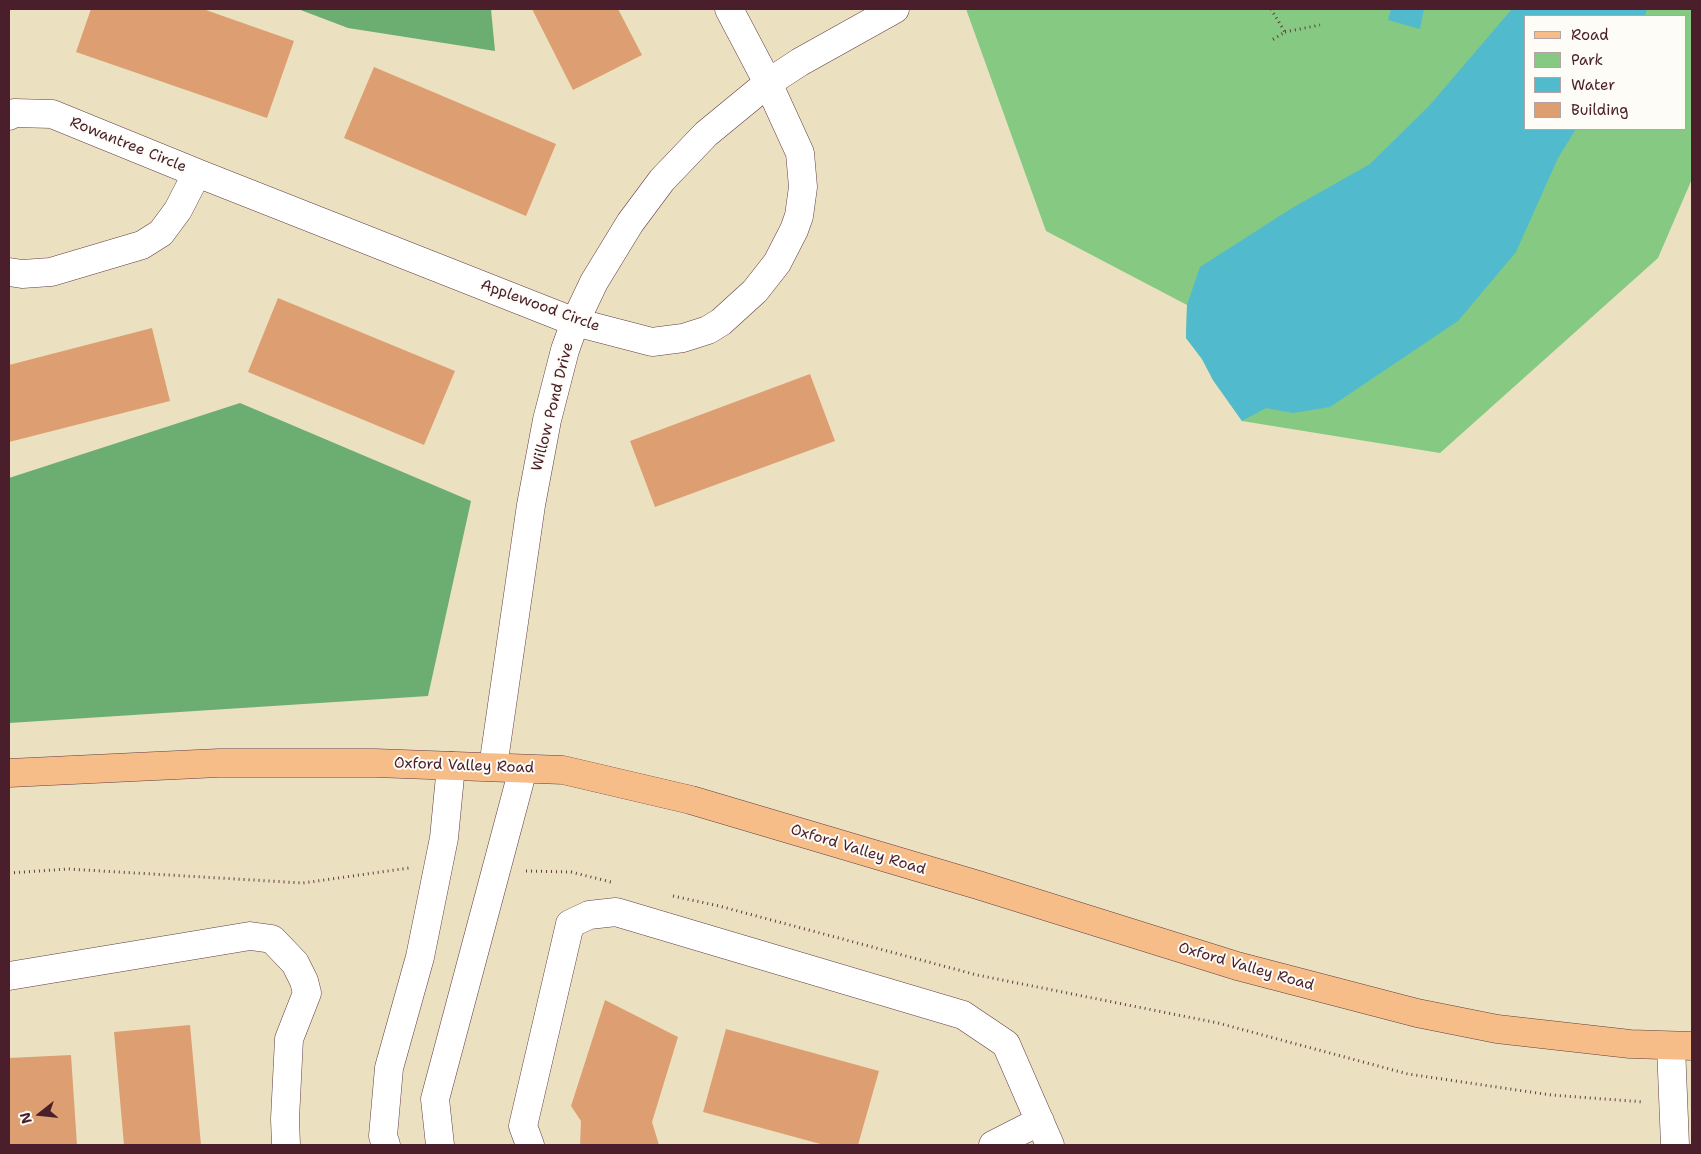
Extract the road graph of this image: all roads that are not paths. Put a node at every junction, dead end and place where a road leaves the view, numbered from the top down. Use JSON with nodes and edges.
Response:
{"nodes":[{"id":1,"x":729,"y":9,"type":"edge"},
{"id":2,"x":895,"y":9,"type":"edge"},
{"id":3,"x":768,"y":83,"type":"junction"},
{"id":4,"x":9,"y":116,"type":"edge"},
{"id":5,"x":198,"y":173,"type":"junction"},
{"id":6,"x":9,"y":272,"type":"edge"},
{"id":7,"x":576,"y":322,"type":"junction"},
{"id":8,"x":451,"y":766,"type":"junction"},
{"id":9,"x":493,"y":767,"type":"junction"},
{"id":10,"x":523,"y":768,"type":"junction"},
{"id":11,"x":9,"y":773,"type":"edge"},
{"id":12,"x":9,"y":976,"type":"edge"},
{"id":13,"x":1682,"y":1046,"type":"edge"},
{"id":14,"x":1040,"y":1121,"type":"junction"},
{"id":15,"x":286,"y":1145,"type":"edge"},
{"id":16,"x":386,"y":1145,"type":"edge"},
{"id":17,"x":440,"y":1145,"type":"edge"},
{"id":18,"x":530,"y":1145,"type":"edge"},
{"id":19,"x":994,"y":1145,"type":"edge"},
{"id":20,"x":1050,"y":1145,"type":"edge"},
{"id":21,"x":1675,"y":1145,"type":"edge"}],
"edges":[{"from":1,"to":3,"type":"street","name":"Applewood Circle"},
{"from":2,"to":3,"type":"street","name":"Willow Pond Drive"},
{"from":3,"to":7,"type":"street","name":"Willow Pond Drive"},
{"from":3,"to":7,"type":"street","name":"Applewood Circle"},
{"from":4,"to":5,"type":"street","name":"Rowantree Circle"},
{"from":5,"to":6,"type":"street","name":"Rowantree Circle"},
{"from":5,"to":7,"type":"street","name":"Applewood Circle"},
{"from":7,"to":9,"type":"street","name":"Willow Pond Drive"},
{"from":8,"to":9,"type":"main road","name":"Oxford Valley Road"},
{"from":8,"to":11,"type":"main road","name":"Oxford Valley Road"},
{"from":8,"to":16,"type":"street"},
{"from":9,"to":10,"type":"main road","name":"Oxford Valley Road"},
{"from":10,"to":13,"type":"main road","name":"Oxford Valley Road"},
{"from":10,"to":17,"type":"street"},
{"from":12,"to":15,"type":"street"},
{"from":13,"to":21,"type":"street"},
{"from":14,"to":18,"type":"street"},
{"from":14,"to":19,"type":"street"},
{"from":14,"to":20,"type":"street"}]}
